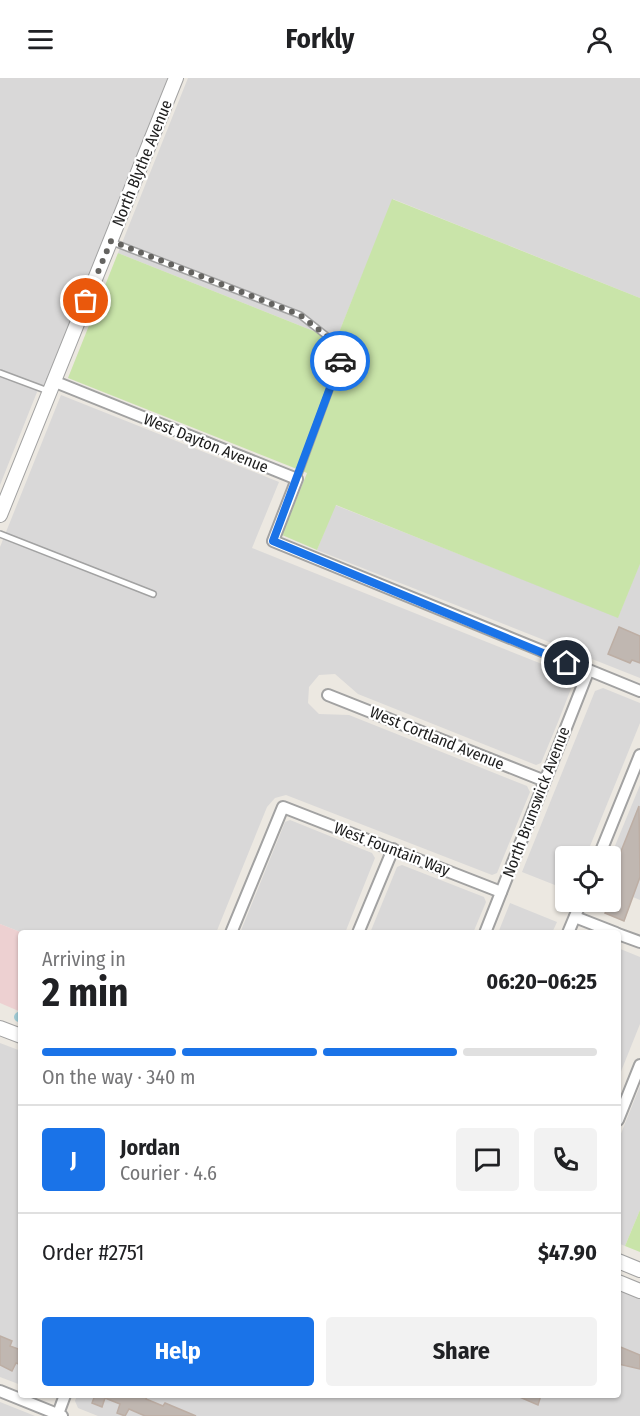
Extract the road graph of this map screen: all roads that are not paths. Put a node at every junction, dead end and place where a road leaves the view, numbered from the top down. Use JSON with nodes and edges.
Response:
{"nodes":[{"id":1,"x":176,"y":78,"type":"edge"},
{"id":2,"x":111,"y":241,"type":"junction"},
{"id":3,"x":0,"y":374,"type":"edge"},
{"id":4,"x":51,"y":387,"type":"junction"},
{"id":5,"x":297,"y":479,"type":"junction"},
{"id":6,"x":0,"y":515,"type":"edge"},
{"id":7,"x":0,"y":534,"type":"edge"},
{"id":8,"x":153,"y":594,"type":"dead end"},
{"id":9,"x":588,"y":672,"type":"junction"},
{"id":10,"x":640,"y":691,"type":"edge"},
{"id":11,"x":328,"y":695,"type":"dead end"},
{"id":12,"x":640,"y":755,"type":"edge"},
{"id":13,"x":545,"y":781,"type":"junction"},
{"id":14,"x":603,"y":846,"type":"edge"},
{"id":15,"x":393,"y":849,"type":"junction"},
{"id":16,"x":501,"y":892,"type":"junction"},
{"id":17,"x":577,"y":912,"type":"edge"},
{"id":18,"x":575,"y":917,"type":"junction"},
{"id":19,"x":232,"y":930,"type":"edge"},
{"id":20,"x":359,"y":930,"type":"edge"},
{"id":21,"x":486,"y":930,"type":"edge"},
{"id":22,"x":569,"y":930,"type":"edge"},
{"id":23,"x":609,"y":930,"type":"edge"},
{"id":24,"x":621,"y":935,"type":"edge"},
{"id":25,"x":640,"y":942,"type":"edge"},
{"id":26,"x":0,"y":1028,"type":"edge"},
{"id":27,"x":18,"y":1035,"type":"edge"},
{"id":28,"x":640,"y":1065,"type":"edge"},
{"id":29,"x":621,"y":1112,"type":"edge"},
{"id":30,"x":621,"y":1263,"type":"edge"},
{"id":31,"x":640,"y":1270,"type":"edge"},
{"id":32,"x":621,"y":1283,"type":"edge"},
{"id":33,"x":640,"y":1291,"type":"edge"},
{"id":34,"x":0,"y":1391,"type":"edge"},
{"id":35,"x":64,"y":1398,"type":"edge"},
{"id":36,"x":60,"y":1415,"type":"edge"}],
"edges":[{"from":1,"to":2,"type":"street","name":"North Blythe Avenue"},
{"from":2,"to":4,"type":"street","name":"North Blythe Avenue"},
{"from":2,"to":5,"type":"lane"},
{"from":3,"to":4,"type":"lane"},
{"from":4,"to":5,"type":"street","name":"West Dayton Avenue"},
{"from":4,"to":6,"type":"street","name":"North Blythe Avenue"},
{"from":5,"to":9,"type":"street"},
{"from":7,"to":8,"type":"lane"},
{"from":9,"to":10,"type":"street"},
{"from":9,"to":13,"type":"street","name":"North Brunswick Avenue"},
{"from":11,"to":13,"type":"street","name":"West Cortland Avenue"},
{"from":12,"to":14,"type":"street"},
{"from":13,"to":16,"type":"street","name":"North Brunswick Avenue"},
{"from":15,"to":16,"type":"street","name":"West Fountain Way"},
{"from":15,"to":19,"type":"street","name":"West Fountain Way"},
{"from":15,"to":20,"type":"street"},
{"from":16,"to":21,"type":"street","name":"North Brunswick Avenue"},
{"from":17,"to":18,"type":"street"},
{"from":18,"to":22,"type":"street"},
{"from":18,"to":23,"type":"street"},
{"from":24,"to":25,"type":"street"},
{"from":26,"to":27,"type":"street"},
{"from":28,"to":29,"type":"street"},
{"from":30,"to":31,"type":"street"},
{"from":32,"to":33,"type":"street"},
{"from":34,"to":36,"type":"street"},
{"from":35,"to":36,"type":"street"}]}
